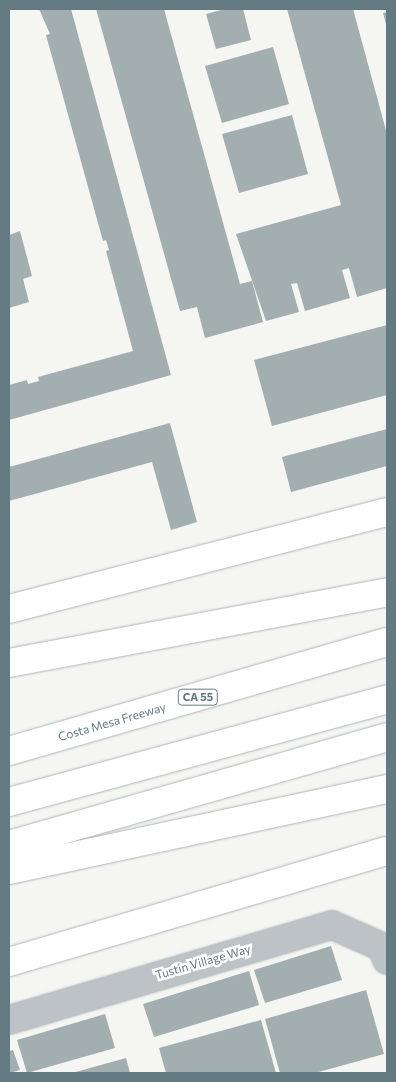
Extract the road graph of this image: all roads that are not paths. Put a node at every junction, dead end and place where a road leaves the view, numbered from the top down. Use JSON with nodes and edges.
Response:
{"nodes":[{"id":1,"x":387,"y":512,"type":"edge"},
{"id":2,"x":387,"y":592,"type":"edge"},
{"id":3,"x":9,"y":609,"type":"edge"},
{"id":4,"x":387,"y":642,"type":"edge"},
{"id":5,"x":9,"y":663,"type":"edge"},
{"id":6,"x":387,"y":699,"type":"edge"},
{"id":7,"x":387,"y":737,"type":"edge"},
{"id":8,"x":9,"y":751,"type":"edge"},
{"id":9,"x":387,"y":789,"type":"edge"},
{"id":10,"x":9,"y":802,"type":"edge"},
{"id":11,"x":9,"y":845,"type":"edge"},
{"id":12,"x":387,"y":851,"type":"edge"},
{"id":13,"x":9,"y":870,"type":"edge"},
{"id":14,"x":387,"y":960,"type":"edge"},
{"id":15,"x":9,"y":962,"type":"edge"},
{"id":16,"x":9,"y":1020,"type":"edge"}],
"edges":[{"from":1,"to":3,"type":"highway"},
{"from":2,"to":5,"type":"highway"},
{"from":4,"to":8,"type":"highway","name":"Costa Mesa Freeway","number":"CA 55"},
{"from":6,"to":10,"type":"highway"},
{"from":7,"to":11,"type":"highway"},
{"from":9,"to":13,"type":"highway"},
{"from":12,"to":15,"type":"highway"},
{"from":14,"to":16,"type":"street","name":"Tustin Village Way"}]}
